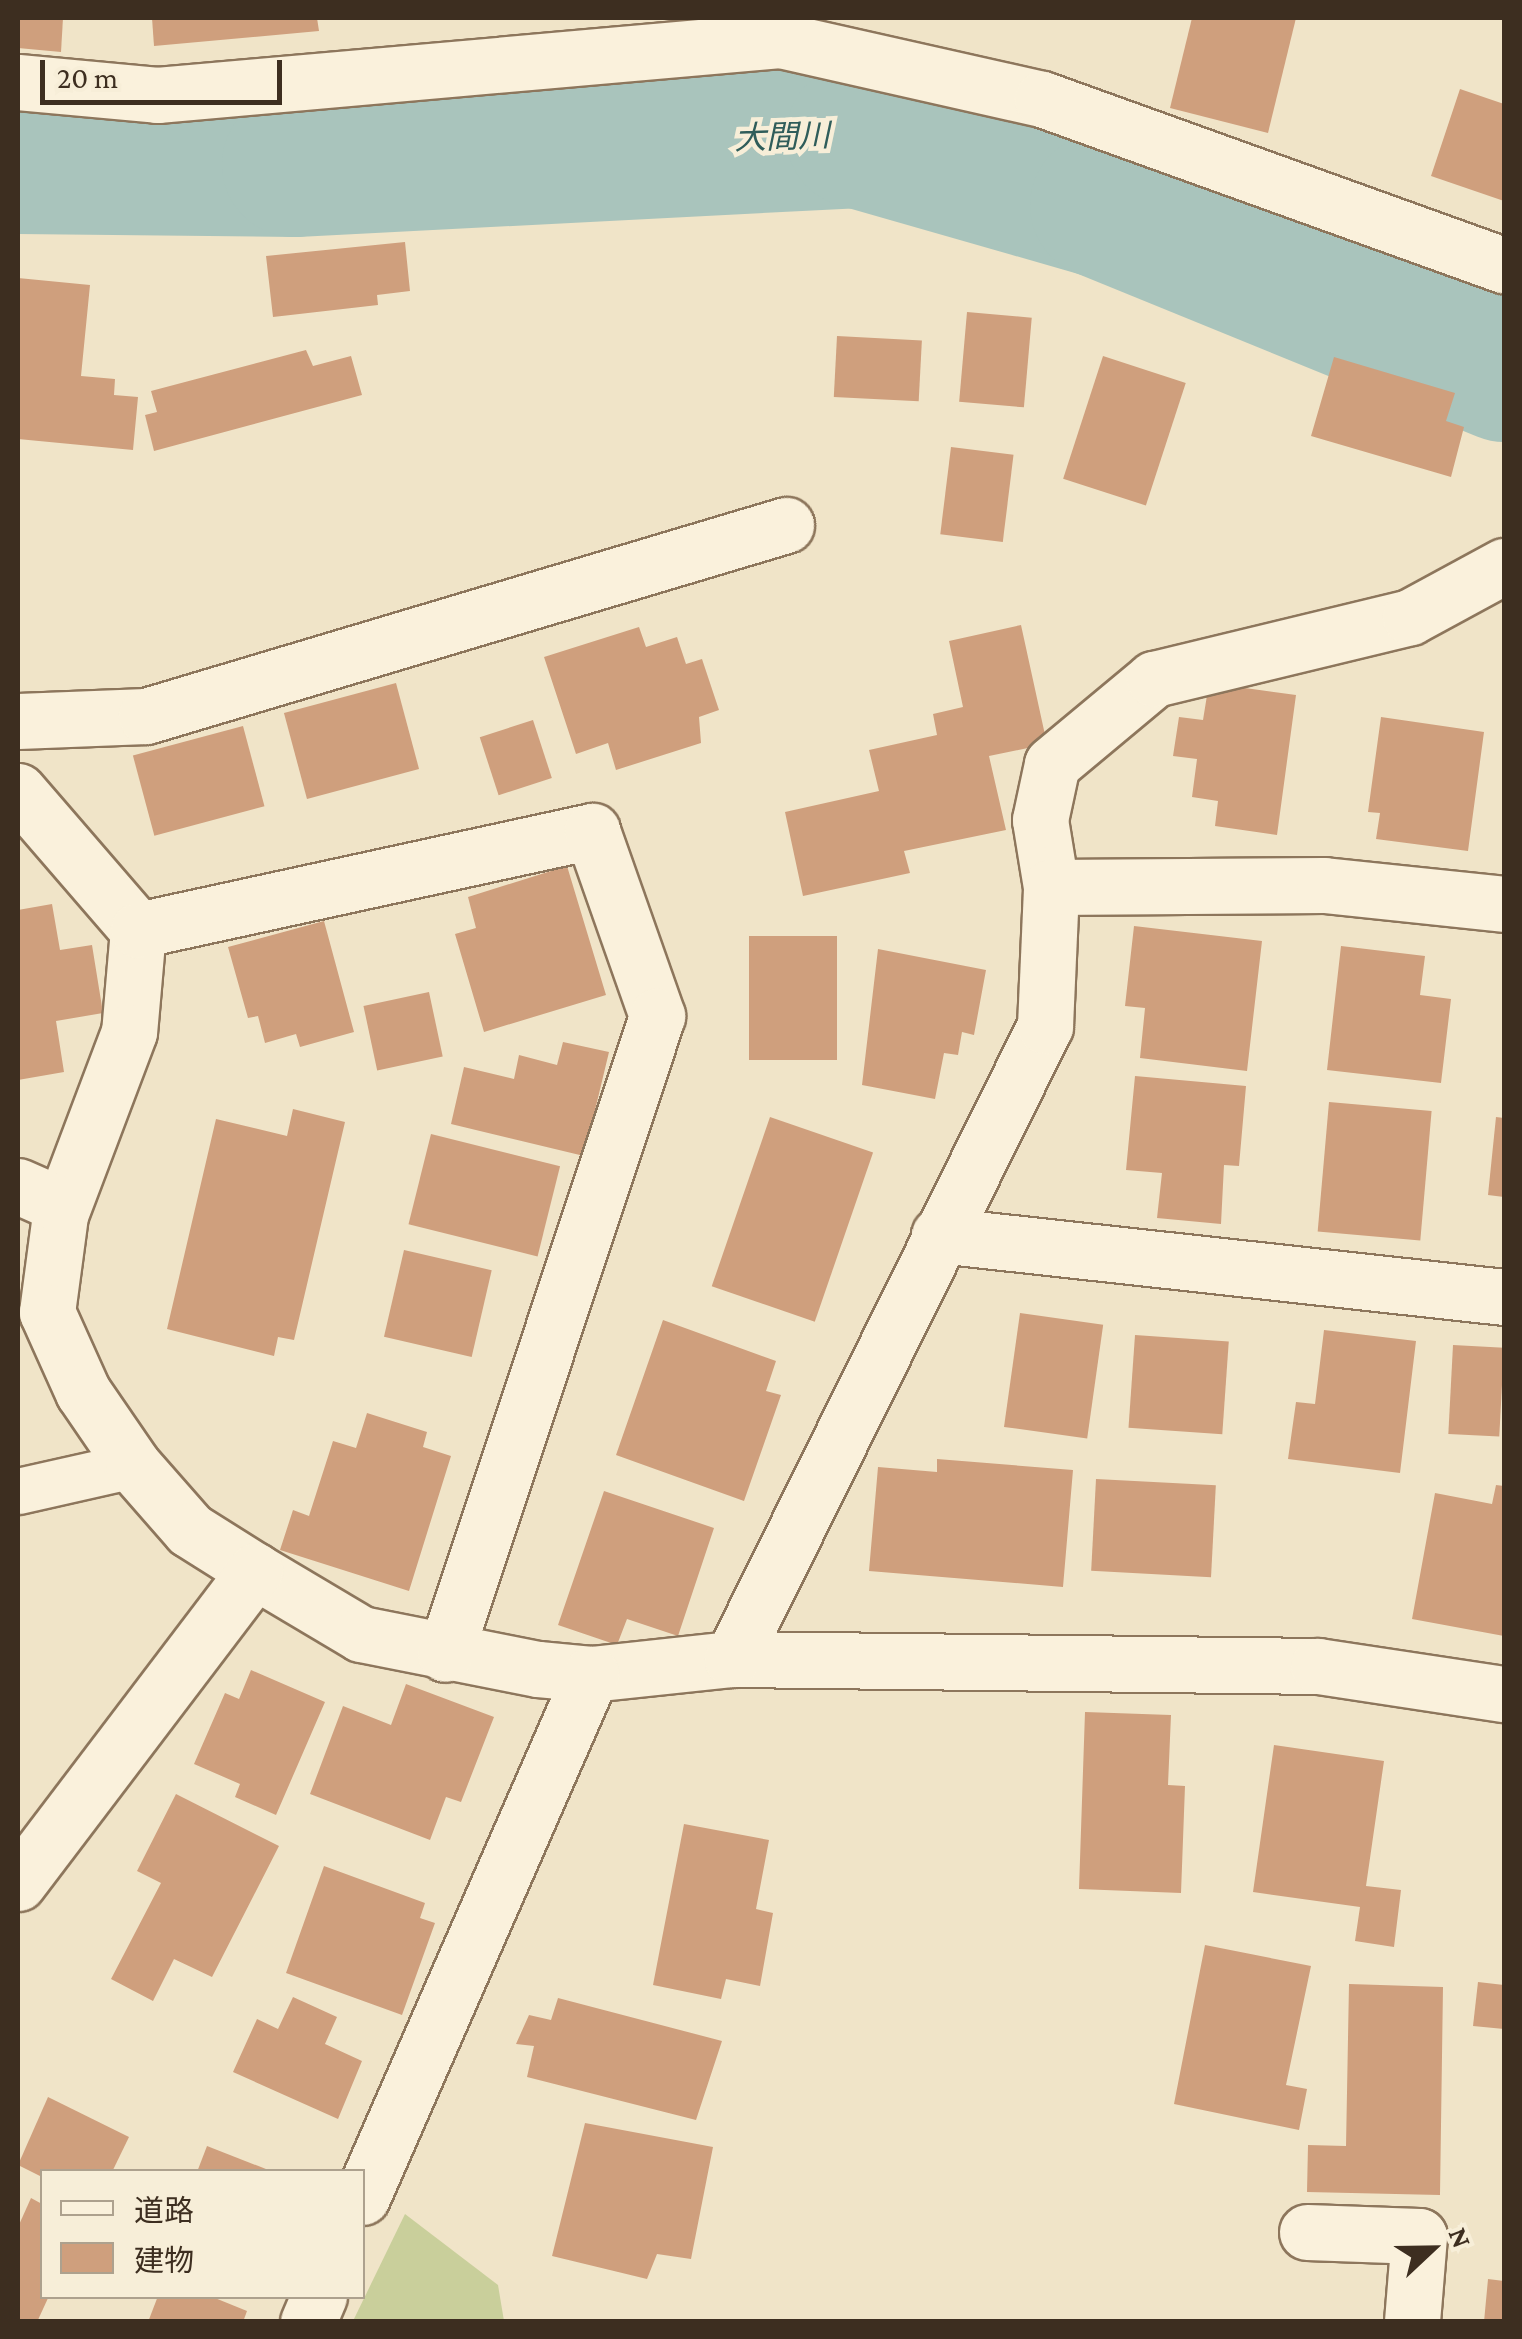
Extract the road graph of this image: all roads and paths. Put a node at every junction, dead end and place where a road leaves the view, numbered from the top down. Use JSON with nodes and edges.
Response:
{"nodes":[{"id":1,"x":872,"y":36,"type":"edge"},
{"id":2,"x":18,"y":82,"type":"edge"},
{"id":3,"x":1504,"y":265,"type":"edge"},
{"id":4,"x":786,"y":525,"type":"dead end"},
{"id":5,"x":1504,"y":566,"type":"edge"},
{"id":6,"x":18,"y":721,"type":"edge"},
{"id":7,"x":18,"y":791,"type":"edge"},
{"id":8,"x":1051,"y":886,"type":"junction"},
{"id":9,"x":1504,"y":904,"type":"edge"},
{"id":10,"x":138,"y":930,"type":"junction"},
{"id":11,"x":40,"y":1196,"type":"edge"},
{"id":12,"x":939,"y":1235,"type":"junction"},
{"id":13,"x":1504,"y":1297,"type":"edge"},
{"id":14,"x":133,"y":1465,"type":"junction"},
{"id":15,"x":18,"y":1491,"type":"edge"},
{"id":16,"x":254,"y":1571,"type":"junction"},
{"id":17,"x":445,"y":1654,"type":"junction"},
{"id":18,"x":732,"y":1658,"type":"junction"},
{"id":19,"x":591,"y":1674,"type":"junction"},
{"id":20,"x":1504,"y":1694,"type":"edge"},
{"id":21,"x":18,"y":1883,"type":"edge"},
{"id":22,"x":365,"y":2190,"type":"edge"},
{"id":23,"x":1306,"y":2232,"type":"dead end"},
{"id":24,"x":1412,"y":2322,"type":"edge"}],
"edges":[{"from":1,"to":2,"type":"street"},
{"from":1,"to":3,"type":"street"},
{"from":4,"to":6,"type":"street"},
{"from":5,"to":8,"type":"street"},
{"from":7,"to":10,"type":"street"},
{"from":8,"to":9,"type":"street"},
{"from":8,"to":12,"type":"street"},
{"from":10,"to":11,"type":"street"},
{"from":10,"to":17,"type":"street"},
{"from":11,"to":14,"type":"street"},
{"from":12,"to":13,"type":"street"},
{"from":12,"to":18,"type":"street"},
{"from":14,"to":15,"type":"lane"},
{"from":14,"to":16,"type":"street"},
{"from":16,"to":17,"type":"street"},
{"from":16,"to":21,"type":"street"},
{"from":17,"to":19,"type":"street"},
{"from":18,"to":19,"type":"street"},
{"from":18,"to":20,"type":"street"},
{"from":19,"to":22,"type":"street"},
{"from":23,"to":24,"type":"street"}]}
